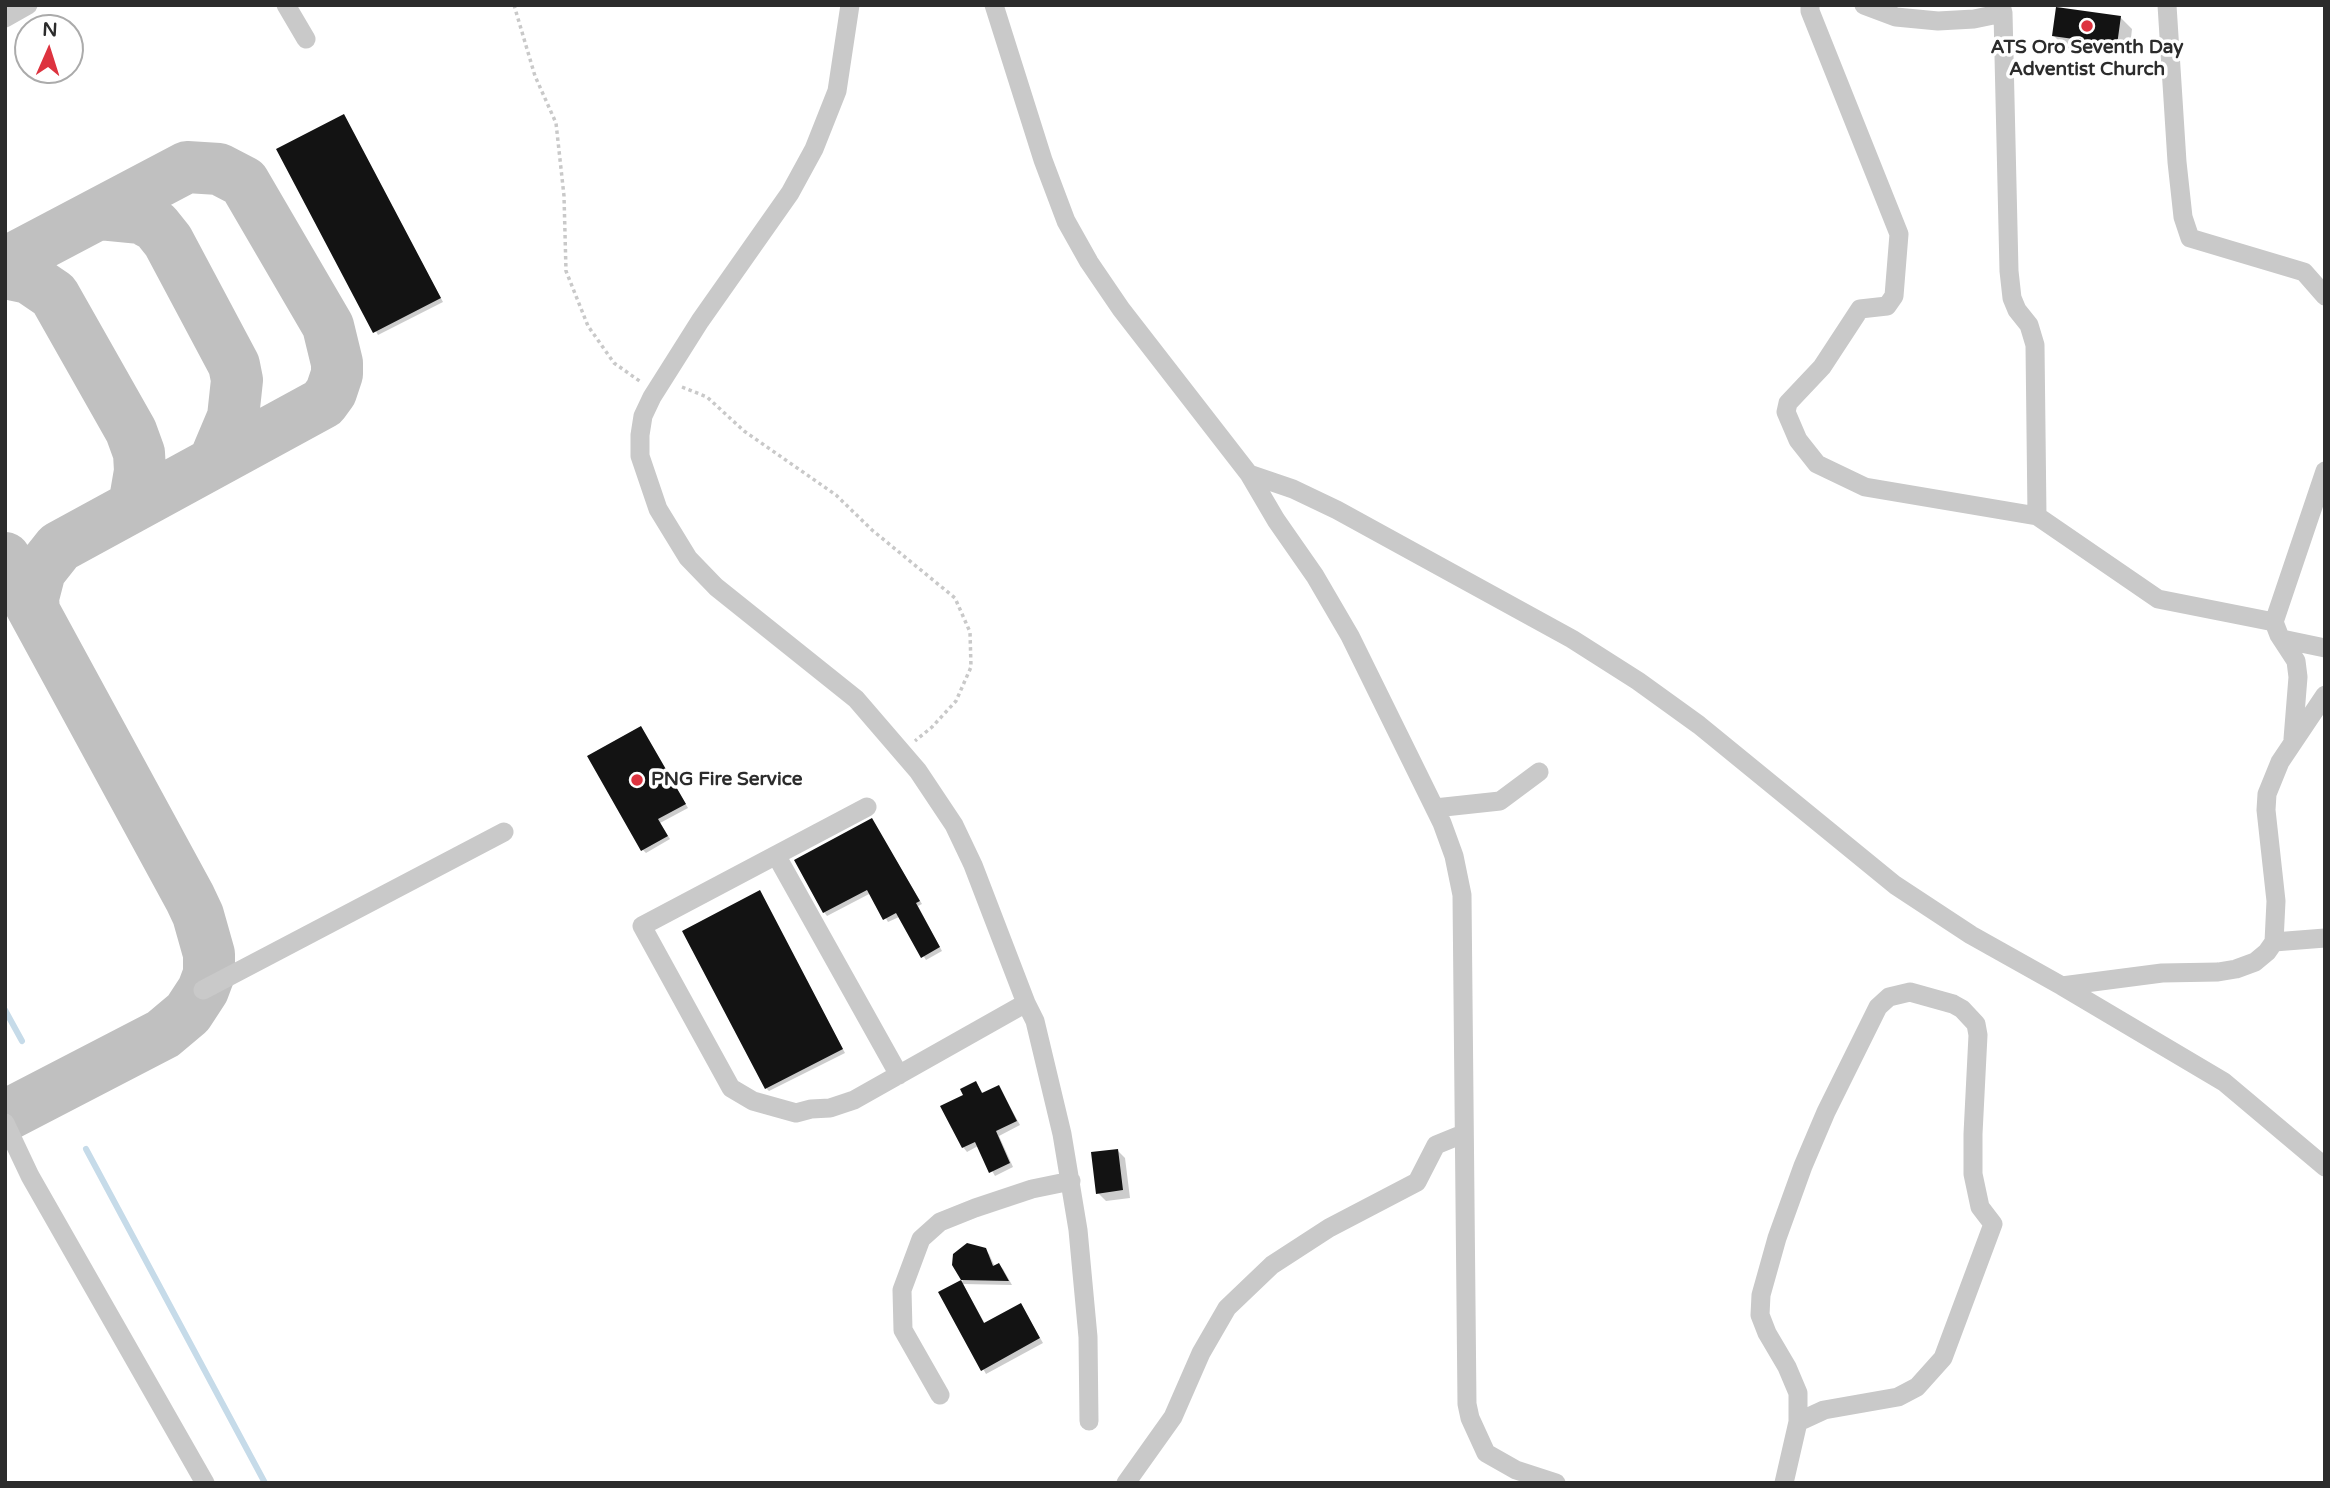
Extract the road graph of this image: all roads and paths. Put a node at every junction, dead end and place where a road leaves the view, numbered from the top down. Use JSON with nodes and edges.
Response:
{"nodes":[{"id":1,"x":28,"y":5,"type":"edge"},
{"id":2,"x":286,"y":5,"type":"edge"},
{"id":3,"x":514,"y":5,"type":"edge"},
{"id":4,"x":850,"y":5,"type":"edge"},
{"id":5,"x":995,"y":5,"type":"edge"},
{"id":6,"x":1810,"y":5,"type":"edge"},
{"id":7,"x":1864,"y":5,"type":"edge"},
{"id":8,"x":2167,"y":5,"type":"edge"},
{"id":9,"x":2002,"y":9,"type":"edge"},
{"id":10,"x":5,"y":18,"type":"edge"},
{"id":11,"x":306,"y":39,"type":"dead end"},
{"id":12,"x":2325,"y":296,"type":"edge"},
{"id":13,"x":659,"y":386,"type":"junction"},
{"id":14,"x":2325,"y":471,"type":"edge"},
{"id":15,"x":1249,"y":474,"type":"junction"},
{"id":16,"x":2037,"y":516,"type":"junction"},
{"id":17,"x":2278,"y":631,"type":"junction"},
{"id":18,"x":2325,"y":648,"type":"edge"},
{"id":19,"x":2325,"y":695,"type":"edge"},
{"id":20,"x":2292,"y":743,"type":"junction"},
{"id":21,"x":902,"y":751,"type":"junction"},
{"id":22,"x":1539,"y":772,"type":"dead end"},
{"id":23,"x":867,"y":807,"type":"dead end"},
{"id":24,"x":1435,"y":808,"type":"junction"},
{"id":25,"x":504,"y":832,"type":"dead end"},
{"id":26,"x":776,"y":855,"type":"junction"},
{"id":27,"x":2325,"y":938,"type":"edge"},
{"id":28,"x":2274,"y":942,"type":"junction"},
{"id":29,"x":2062,"y":986,"type":"junction"},
{"id":30,"x":203,"y":990,"type":"dead end"},
{"id":31,"x":1026,"y":1003,"type":"junction"},
{"id":32,"x":899,"y":1075,"type":"junction"},
{"id":33,"x":5,"y":1124,"type":"edge"},
{"id":34,"x":1463,"y":1133,"type":"junction"},
{"id":35,"x":2325,"y":1167,"type":"edge"},
{"id":36,"x":1071,"y":1181,"type":"junction"},
{"id":37,"x":940,"y":1395,"type":"dead end"},
{"id":38,"x":1089,"y":1422,"type":"dead end"},
{"id":39,"x":1798,"y":1422,"type":"junction"},
{"id":40,"x":205,"y":1483,"type":"edge"},
{"id":41,"x":1126,"y":1483,"type":"edge"},
{"id":42,"x":1556,"y":1483,"type":"edge"},
{"id":43,"x":1784,"y":1483,"type":"edge"}],
"edges":[{"from":1,"to":10,"type":"street"},
{"from":2,"to":11,"type":"street"},
{"from":3,"to":13,"type":"path"},
{"from":4,"to":13,"type":"street"},
{"from":5,"to":15,"type":"street"},
{"from":6,"to":16,"type":"street"},
{"from":7,"to":9,"type":"street"},
{"from":8,"to":12,"type":"street"},
{"from":9,"to":16,"type":"street"},
{"from":13,"to":21,"type":"street"},
{"from":13,"to":21,"type":"path"},
{"from":14,"to":17,"type":"street"},
{"from":15,"to":24,"type":"street"},
{"from":15,"to":29,"type":"street"},
{"from":16,"to":17,"type":"street"},
{"from":17,"to":18,"type":"street"},
{"from":17,"to":20,"type":"street"},
{"from":19,"to":20,"type":"street"},
{"from":20,"to":28,"type":"street"},
{"from":21,"to":31,"type":"street"},
{"from":22,"to":24,"type":"street"},
{"from":23,"to":26,"type":"street"},
{"from":24,"to":34,"type":"street"},
{"from":25,"to":30,"type":"street"},
{"from":26,"to":32,"type":"street"},
{"from":26,"to":32,"type":"street"},
{"from":27,"to":28,"type":"street"},
{"from":28,"to":29,"type":"street"},
{"from":29,"to":35,"type":"street"},
{"from":31,"to":32,"type":"street"},
{"from":31,"to":36,"type":"street"},
{"from":33,"to":40,"type":"street"},
{"from":34,"to":41,"type":"street"},
{"from":34,"to":42,"type":"street"},
{"from":36,"to":37,"type":"street"},
{"from":36,"to":38,"type":"street"},
{"from":39,"to":39,"type":"street"},
{"from":39,"to":43,"type":"street"}]}
